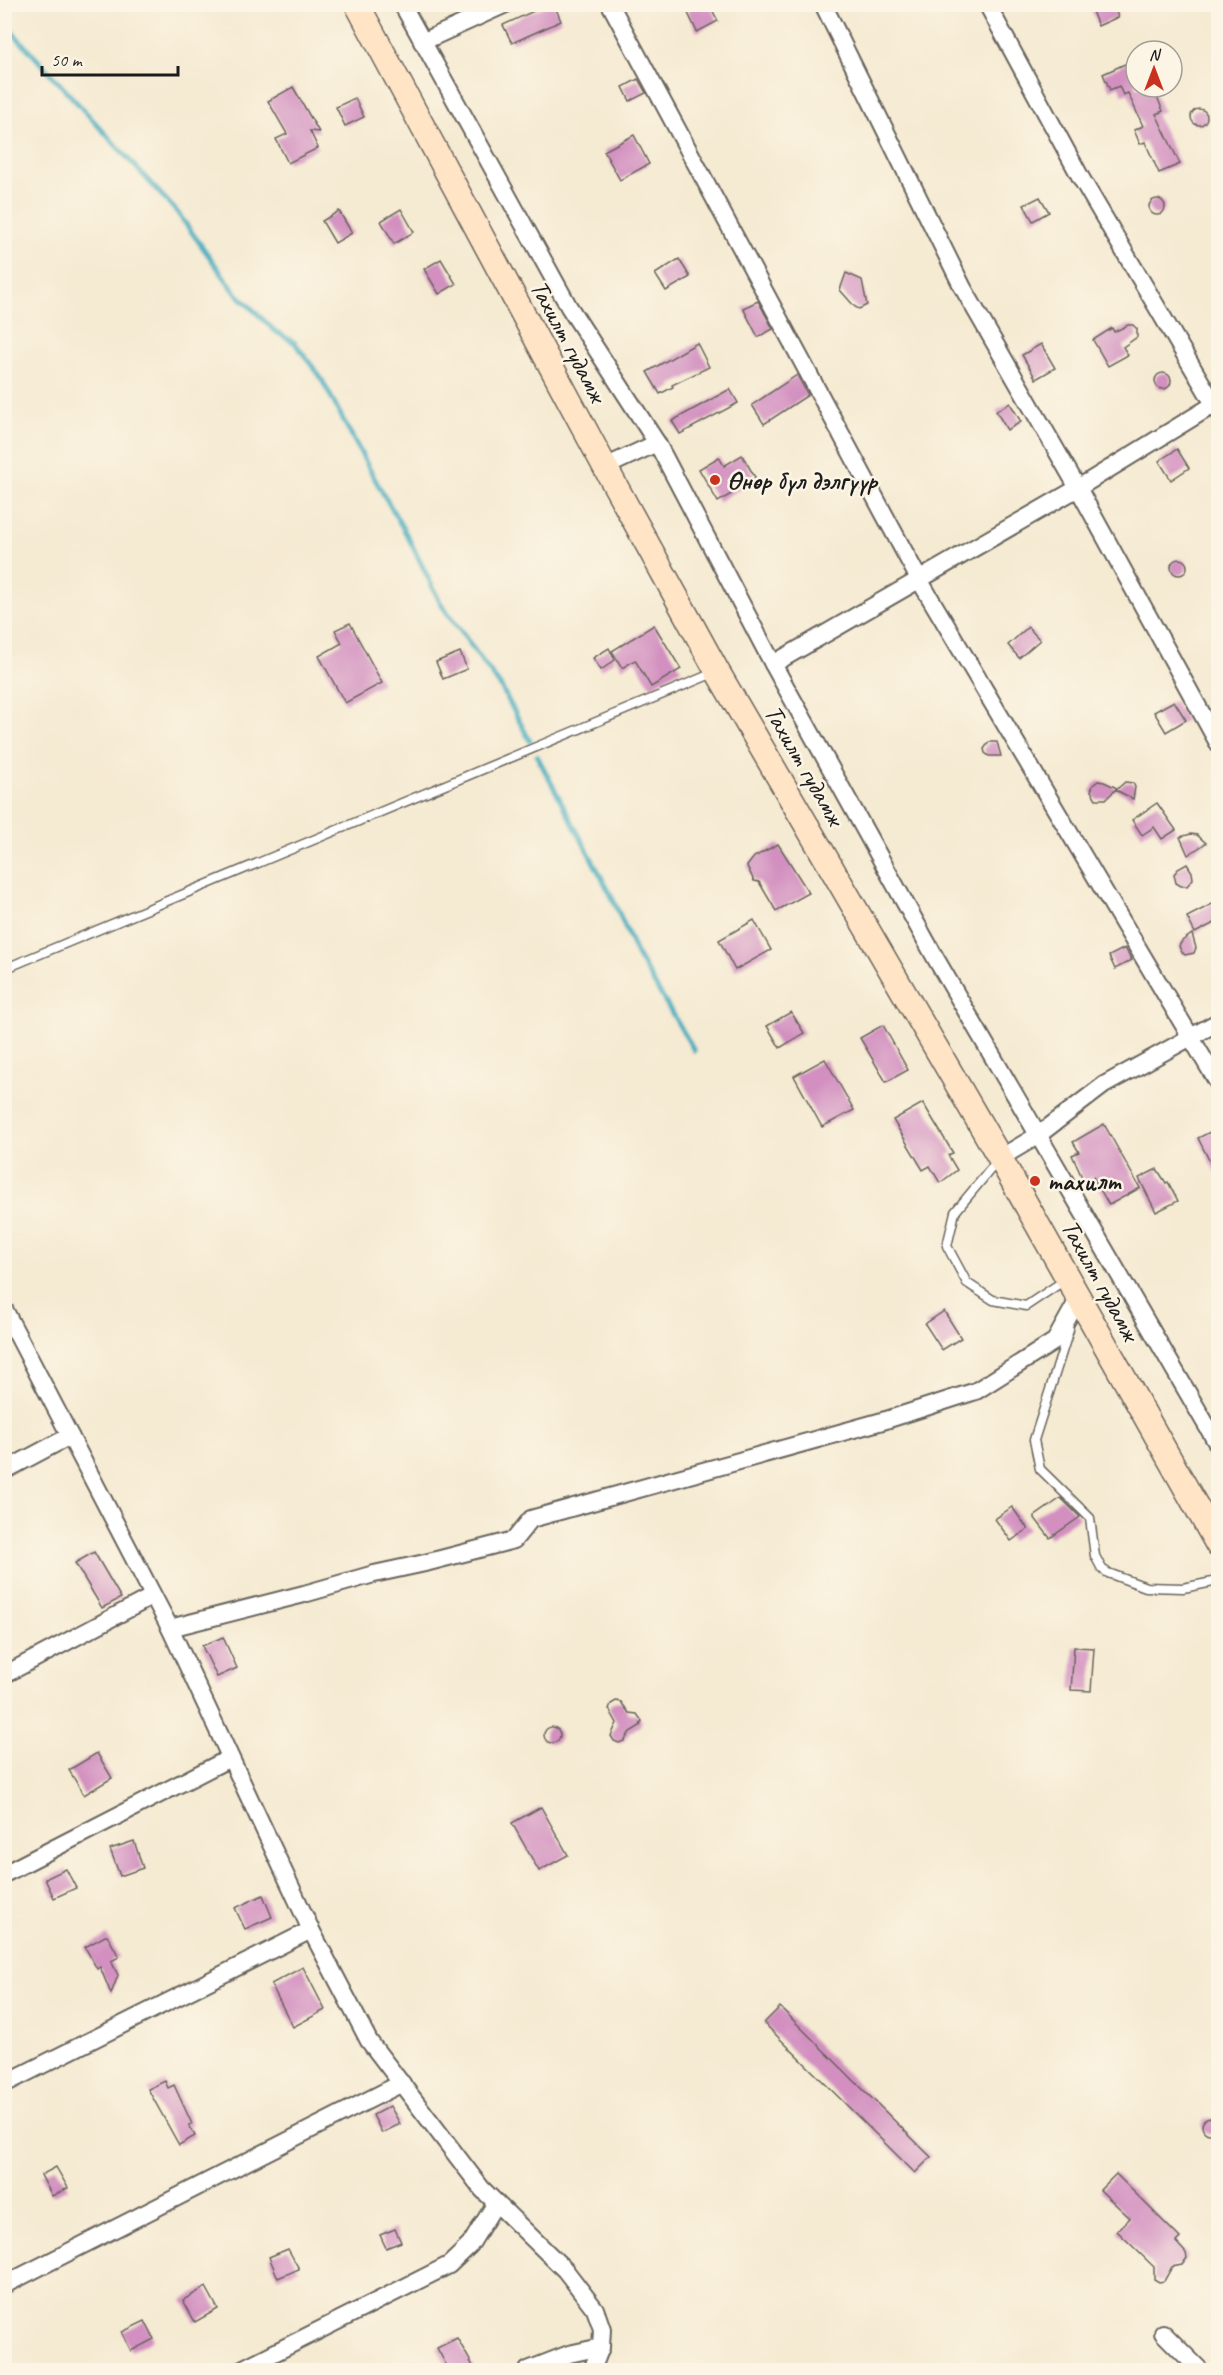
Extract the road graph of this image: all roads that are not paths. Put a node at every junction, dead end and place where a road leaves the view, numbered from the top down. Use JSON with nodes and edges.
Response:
{"nodes":[{"id":1,"x":357,"y":4,"type":"edge"},
{"id":2,"x":402,"y":4,"type":"edge"},
{"id":3,"x":506,"y":4,"type":"edge"},
{"id":4,"x":610,"y":4,"type":"edge"},
{"id":5,"x":823,"y":4,"type":"edge"},
{"id":6,"x":987,"y":4,"type":"edge"},
{"id":7,"x":422,"y":42,"type":"junction"},
{"id":8,"x":1217,"y":406,"type":"edge"},
{"id":9,"x":657,"y":443,"type":"junction"},
{"id":10,"x":605,"y":467,"type":"junction"},
{"id":11,"x":1078,"y":489,"type":"junction"},
{"id":12,"x":920,"y":581,"type":"junction"},
{"id":13,"x":773,"y":664,"type":"junction"},
{"id":14,"x":717,"y":671,"type":"junction"},
{"id":15,"x":1218,"y":743,"type":"edge"},
{"id":16,"x":4,"y":969,"type":"edge"},
{"id":17,"x":1218,"y":1022,"type":"edge"},
{"id":18,"x":1193,"y":1037,"type":"junction"},
{"id":19,"x":1218,"y":1083,"type":"edge"},
{"id":20,"x":1037,"y":1136,"type":"junction"},
{"id":21,"x":1000,"y":1158,"type":"junction"},
{"id":22,"x":1073,"y":1288,"type":"junction"},
{"id":23,"x":4,"y":1308,"type":"edge"},
{"id":24,"x":70,"y":1436,"type":"junction"},
{"id":25,"x":1218,"y":1445,"type":"edge"},
{"id":26,"x":4,"y":1471,"type":"edge"},
{"id":27,"x":1218,"y":1545,"type":"edge"},
{"id":28,"x":1218,"y":1581,"type":"edge"},
{"id":29,"x":153,"y":1596,"type":"junction"},
{"id":30,"x":170,"y":1628,"type":"junction"},
{"id":31,"x":4,"y":1675,"type":"edge"},
{"id":32,"x":230,"y":1758,"type":"junction"},
{"id":33,"x":4,"y":1874,"type":"edge"},
{"id":34,"x":310,"y":1930,"type":"junction"},
{"id":35,"x":402,"y":2083,"type":"junction"},
{"id":36,"x":4,"y":2084,"type":"edge"},
{"id":37,"x":496,"y":2203,"type":"junction"},
{"id":38,"x":4,"y":2285,"type":"edge"},
{"id":39,"x":1163,"y":2332,"type":"dead end"},
{"id":40,"x":601,"y":2347,"type":"junction"},
{"id":41,"x":240,"y":2370,"type":"edge"},
{"id":42,"x":528,"y":2370,"type":"edge"},
{"id":43,"x":592,"y":2370,"type":"edge"},
{"id":44,"x":1200,"y":2370,"type":"edge"}],
"edges":[{"from":1,"to":10,"type":"main road","name":"Тахилт гудамж"},
{"from":2,"to":7,"type":"street"},
{"from":3,"to":7,"type":"street"},
{"from":4,"to":12,"type":"street"},
{"from":5,"to":11,"type":"street"},
{"from":6,"to":8,"type":"street"},
{"from":7,"to":9,"type":"street"},
{"from":8,"to":11,"type":"street"},
{"from":9,"to":10,"type":"street"},
{"from":9,"to":13,"type":"street"},
{"from":10,"to":14,"type":"main road","name":"Тахилт гудамж"},
{"from":11,"to":12,"type":"street"},
{"from":11,"to":15,"type":"street"},
{"from":12,"to":13,"type":"street"},
{"from":12,"to":18,"type":"street"},
{"from":13,"to":20,"type":"street"},
{"from":14,"to":16,"type":"lane"},
{"from":14,"to":21,"type":"main road","name":"Тахилт гудамж"},
{"from":17,"to":18,"type":"street"},
{"from":18,"to":19,"type":"street"},
{"from":18,"to":20,"type":"street"},
{"from":20,"to":21,"type":"street"},
{"from":20,"to":25,"type":"street"},
{"from":21,"to":22,"type":"main road","name":"Тахилт гудамж"},
{"from":21,"to":22,"type":"lane"},
{"from":22,"to":27,"type":"main road","name":"Тахилт гудамж"},
{"from":22,"to":28,"type":"lane"},
{"from":22,"to":30,"type":"street"},
{"from":23,"to":24,"type":"street"},
{"from":24,"to":26,"type":"street"},
{"from":24,"to":29,"type":"street"},
{"from":29,"to":30,"type":"street"},
{"from":29,"to":31,"type":"street"},
{"from":30,"to":32,"type":"street"},
{"from":32,"to":33,"type":"street"},
{"from":32,"to":34,"type":"street"},
{"from":34,"to":35,"type":"street"},
{"from":34,"to":36,"type":"street"},
{"from":35,"to":37,"type":"street"},
{"from":35,"to":38,"type":"street"},
{"from":37,"to":40,"type":"street"},
{"from":37,"to":41,"type":"street"},
{"from":39,"to":44,"type":"street"},
{"from":40,"to":42,"type":"street"},
{"from":40,"to":43,"type":"street"}]}
